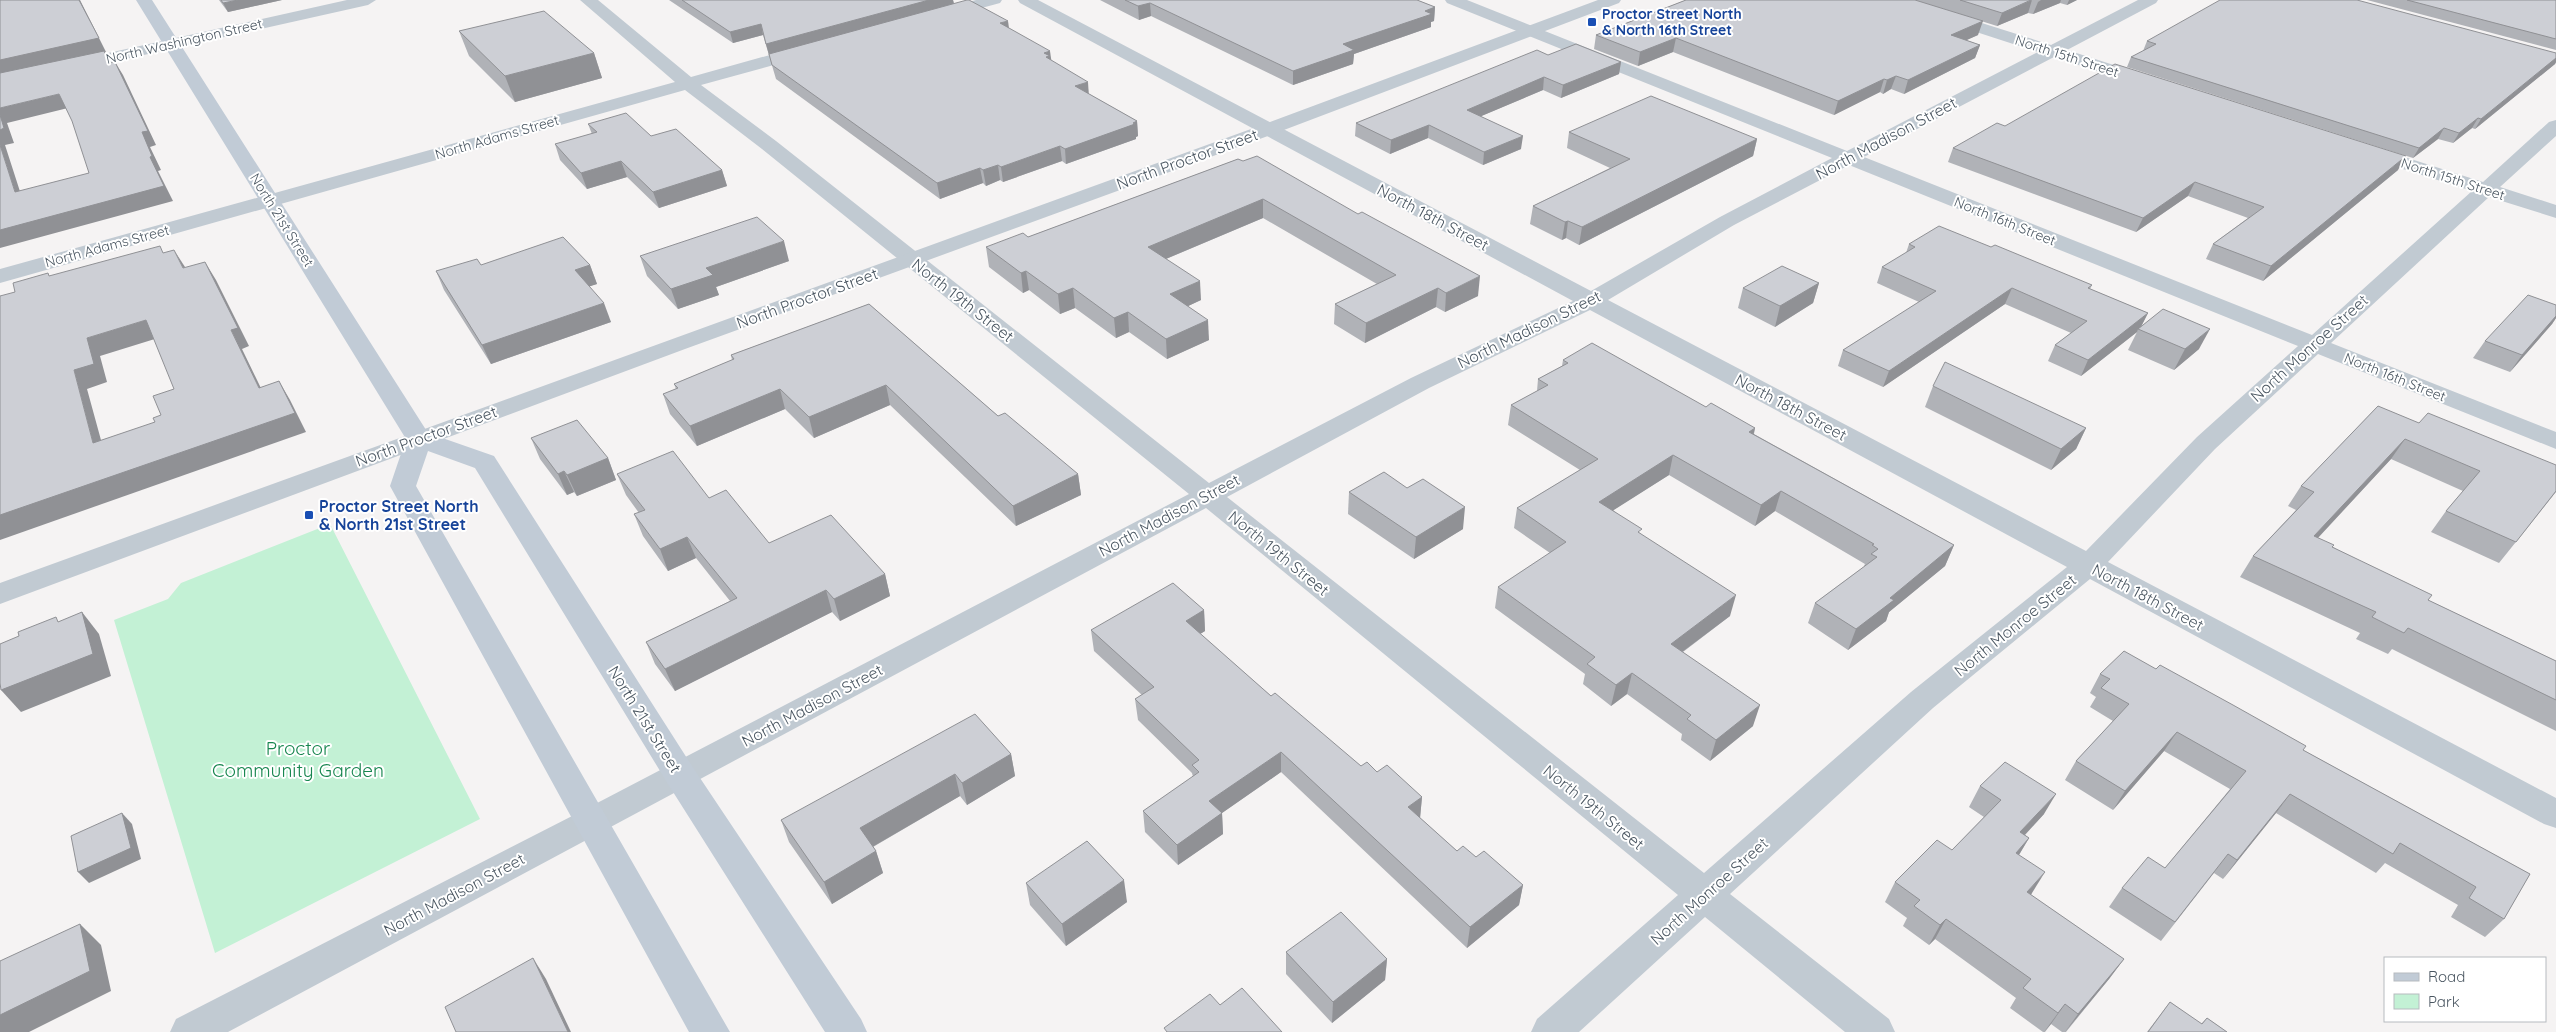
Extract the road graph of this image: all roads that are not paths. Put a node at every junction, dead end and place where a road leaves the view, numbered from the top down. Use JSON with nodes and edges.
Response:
{"nodes":[{"id":1,"x":144,"y":0,"type":"edge"},
{"id":2,"x":368,"y":0,"type":"edge"},
{"id":3,"x":588,"y":0,"type":"edge"},
{"id":4,"x":994,"y":0,"type":"edge"},
{"id":5,"x":1026,"y":0,"type":"edge"},
{"id":6,"x":1453,"y":0,"type":"edge"},
{"id":7,"x":1613,"y":0,"type":"edge"},
{"id":8,"x":1893,"y":0,"type":"edge"},
{"id":9,"x":2150,"y":0,"type":"edge"},
{"id":10,"x":922,"y":19,"type":"edge"},
{"id":11,"x":1532,"y":31,"type":"junction"},
{"id":12,"x":172,"y":44,"type":"junction"},
{"id":13,"x":830,"y":44,"type":"edge"},
{"id":14,"x":2053,"y":51,"type":"junction"},
{"id":15,"x":0,"y":82,"type":"edge"},
{"id":16,"x":688,"y":84,"type":"junction"},
{"id":17,"x":2156,"y":84,"type":"edge"},
{"id":18,"x":2556,"y":126,"type":"edge"},
{"id":19,"x":1269,"y":129,"type":"junction"},
{"id":20,"x":2353,"y":147,"type":"edge"},
{"id":21,"x":1848,"y":158,"type":"junction"},
{"id":22,"x":2484,"y":189,"type":"junction"},
{"id":23,"x":270,"y":201,"type":"junction"},
{"id":24,"x":2556,"y":212,"type":"edge"},
{"id":25,"x":912,"y":260,"type":"junction"},
{"id":26,"x":0,"y":276,"type":"edge"},
{"id":27,"x":1590,"y":301,"type":"junction"},
{"id":28,"x":2314,"y":344,"type":"junction"},
{"id":29,"x":418,"y":439,"type":"junction"},
{"id":30,"x":2556,"y":441,"type":"edge"},
{"id":31,"x":1208,"y":494,"type":"junction"},
{"id":32,"x":2089,"y":565,"type":"junction"},
{"id":33,"x":0,"y":594,"type":"edge"},
{"id":34,"x":680,"y":775,"type":"junction"},
{"id":35,"x":2556,"y":814,"type":"edge"},
{"id":36,"x":590,"y":823,"type":"junction"},
{"id":37,"x":1703,"y":895,"type":"junction"},
{"id":38,"x":190,"y":1032,"type":"edge"},
{"id":39,"x":710,"y":1032,"type":"edge"},
{"id":40,"x":847,"y":1032,"type":"edge"},
{"id":41,"x":1551,"y":1032,"type":"edge"},
{"id":42,"x":1875,"y":1032,"type":"edge"}],
"edges":[{"from":1,"to":12,"type":"main road","name":"North 21st Street"},
{"from":2,"to":12,"type":"street","name":"North Washington Street"},
{"from":3,"to":16,"type":"street","name":"North 19th Street"},
{"from":4,"to":10,"type":"street"},
{"from":5,"to":19,"type":"street","name":"North 18th Street"},
{"from":6,"to":11,"type":"street","name":"North 16th Street"},
{"from":7,"to":11,"type":"street","name":"North Proctor Street"},
{"from":8,"to":14,"type":"street","name":"North 15th Street"},
{"from":9,"to":14,"type":"street","name":"North Madison Street"},
{"from":11,"to":19,"type":"street","name":"North Proctor Street"},
{"from":11,"to":21,"type":"street","name":"North 16th Street"},
{"from":12,"to":15,"type":"street","name":"North Washington Street"},
{"from":12,"to":23,"type":"main road","name":"North 21st Street"},
{"from":13,"to":16,"type":"street","name":"North Adams Street"},
{"from":14,"to":17,"type":"street","name":"North 15th Street"},
{"from":14,"to":21,"type":"street","name":"North Madison Street"},
{"from":16,"to":23,"type":"street","name":"North Adams Street"},
{"from":16,"to":25,"type":"street","name":"North 19th Street"},
{"from":18,"to":22,"type":"street","name":"North Monroe Street"},
{"from":19,"to":25,"type":"street","name":"North Proctor Street"},
{"from":19,"to":27,"type":"street","name":"North 18th Street"},
{"from":20,"to":22,"type":"street","name":"North 15th Street"},
{"from":21,"to":27,"type":"street","name":"North Madison Street"},
{"from":21,"to":28,"type":"street","name":"North 16th Street"},
{"from":22,"to":24,"type":"street","name":"North 15th Street"},
{"from":22,"to":28,"type":"street","name":"North Monroe Street"},
{"from":23,"to":26,"type":"street","name":"North Adams Street"},
{"from":23,"to":29,"type":"main road","name":"North 21st Street"},
{"from":25,"to":29,"type":"street","name":"North Proctor Street"},
{"from":25,"to":31,"type":"street","name":"North 19th Street"},
{"from":27,"to":31,"type":"street","name":"North Madison Street"},
{"from":27,"to":32,"type":"street","name":"North 18th Street"},
{"from":28,"to":30,"type":"street","name":"North 16th Street"},
{"from":28,"to":32,"type":"street","name":"North Monroe Street"},
{"from":29,"to":33,"type":"street","name":"North Proctor Street"},
{"from":29,"to":34,"type":"main road","name":"North 21st Street"},
{"from":29,"to":36,"type":"main road"},
{"from":31,"to":34,"type":"street","name":"North Madison Street"},
{"from":31,"to":37,"type":"street","name":"North 19th Street"},
{"from":32,"to":35,"type":"street","name":"North 18th Street"},
{"from":32,"to":37,"type":"street","name":"North Monroe Street"},
{"from":34,"to":36,"type":"street","name":"North Madison Street"},
{"from":34,"to":40,"type":"main road","name":"North 21st Street"},
{"from":36,"to":38,"type":"street","name":"North Madison Street"},
{"from":36,"to":39,"type":"main road"},
{"from":37,"to":41,"type":"street","name":"North Monroe Street"},
{"from":37,"to":42,"type":"street","name":"North 19th Street"}]}
